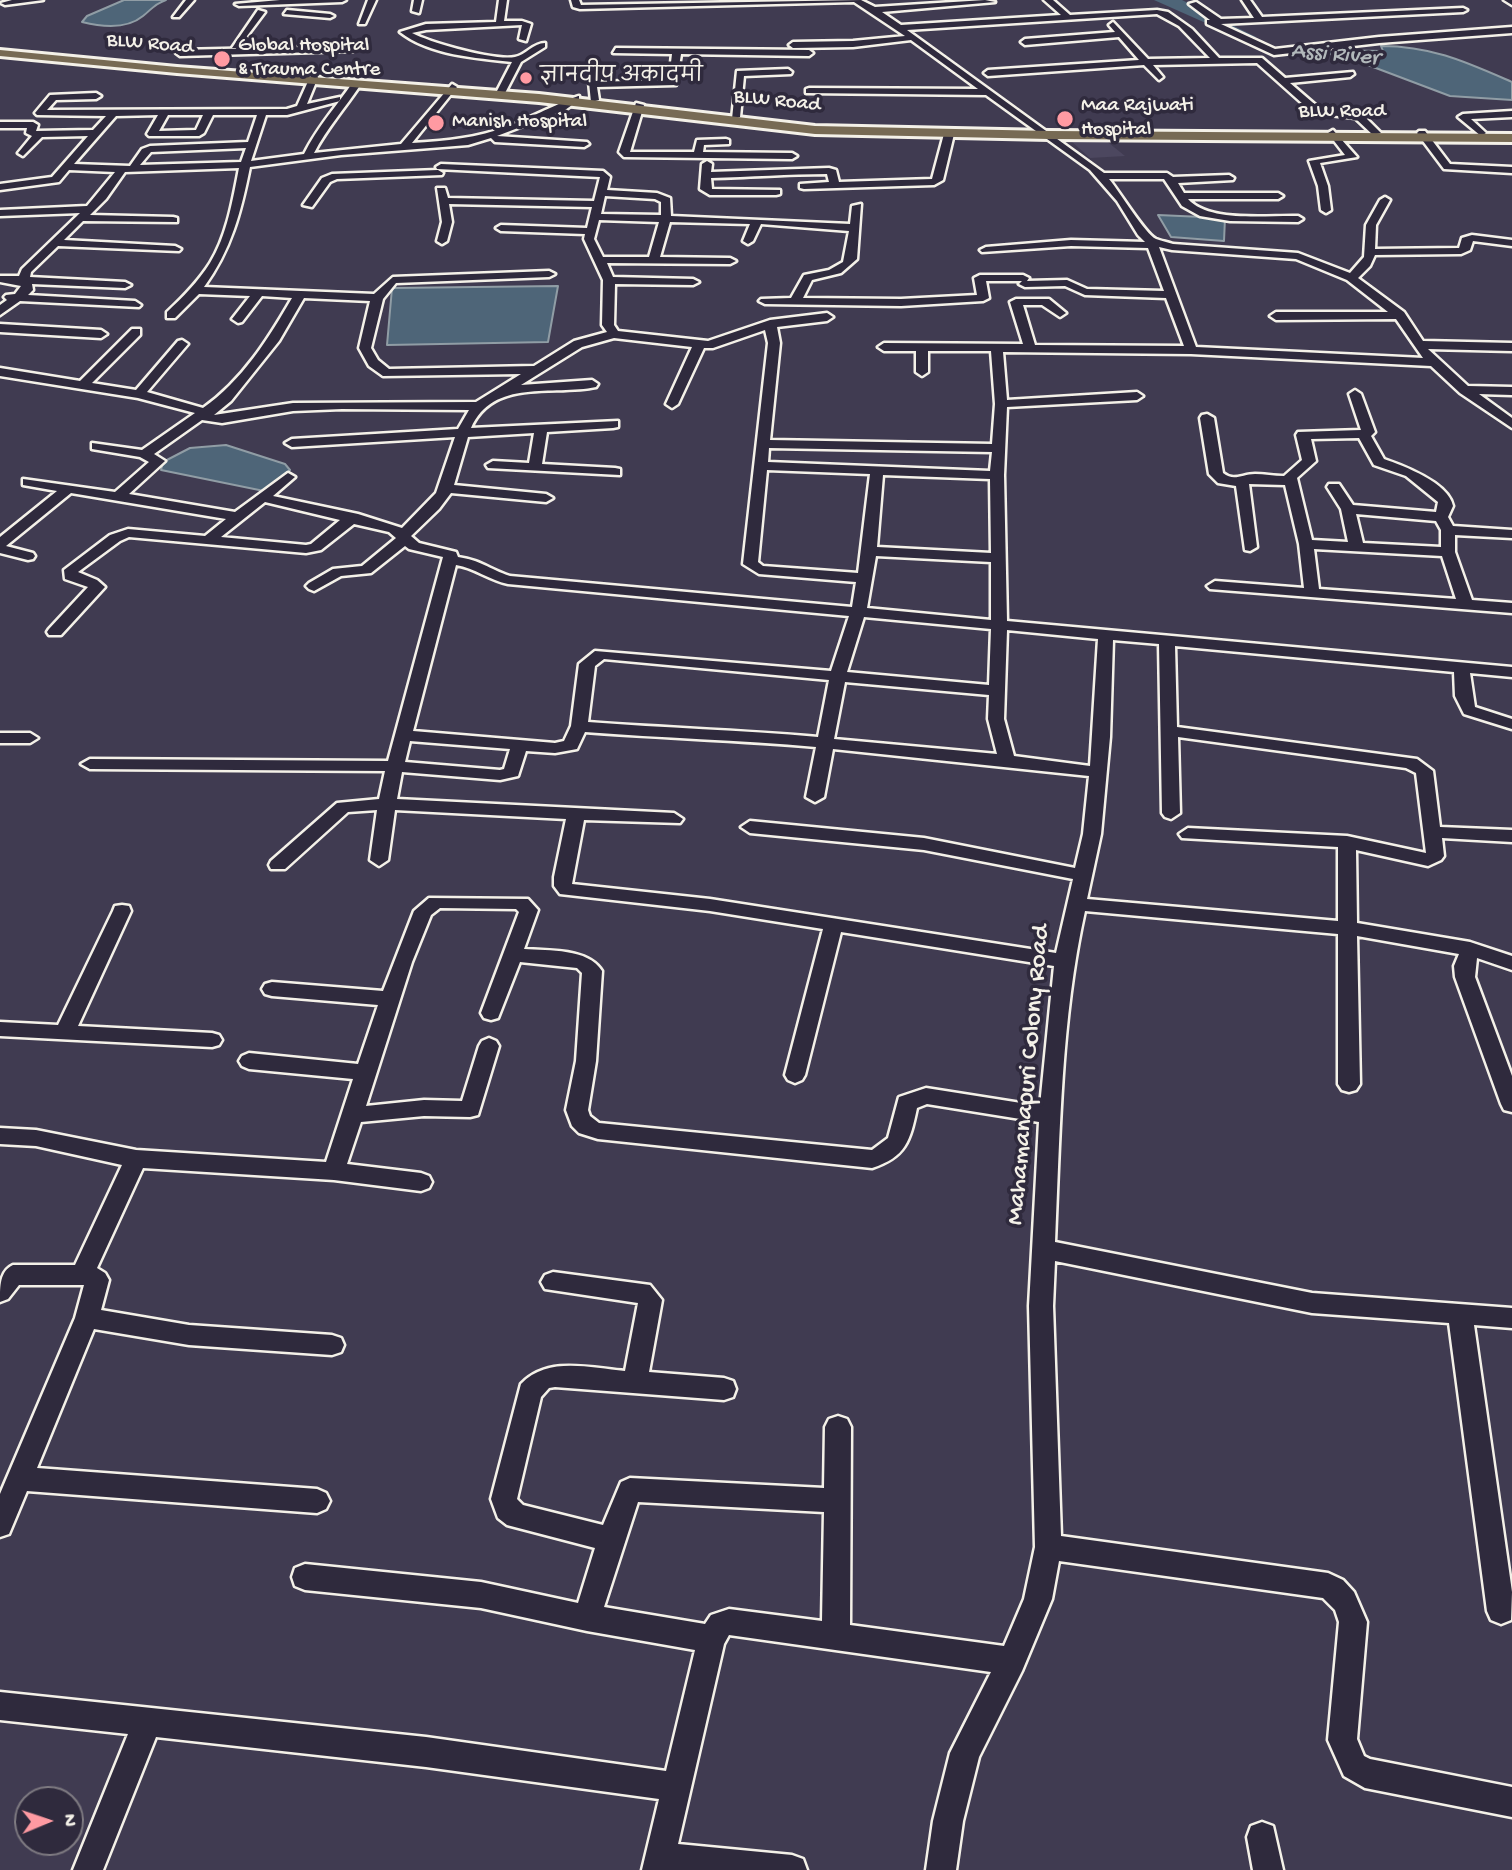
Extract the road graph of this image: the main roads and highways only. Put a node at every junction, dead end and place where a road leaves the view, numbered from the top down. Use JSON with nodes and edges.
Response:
{"nodes":[{"id":1,"x":0,"y":51,"type":"edge"},
{"id":2,"x":313,"y":79,"type":"junction"},
{"id":3,"x":450,"y":88,"type":"junction"},
{"id":4,"x":574,"y":100,"type":"junction"},
{"id":5,"x":638,"y":107,"type":"junction"},
{"id":6,"x":1046,"y":133,"type":"junction"},
{"id":7,"x":1336,"y":135,"type":"junction"},
{"id":8,"x":1424,"y":135,"type":"junction"},
{"id":9,"x":1512,"y":136,"type":"edge"}],
"edges":[{"from":1,"to":2,"type":"main road"},
{"from":1,"to":2,"type":"main road","name":"BLW Road"},
{"from":2,"to":3,"type":"main road","name":"BLW Road"},
{"from":2,"to":3,"type":"main road"},
{"from":3,"to":4,"type":"main road"},
{"from":3,"to":4,"type":"main road","name":"BLW Road"},
{"from":4,"to":5,"type":"main road"},
{"from":4,"to":5,"type":"main road","name":"BLW Road"},
{"from":5,"to":6,"type":"main road","name":"BLW Road"},
{"from":5,"to":6,"type":"main road"},
{"from":6,"to":7,"type":"main road"},
{"from":7,"to":8,"type":"main road"},
{"from":7,"to":8,"type":"main road","name":"BLW Road"},
{"from":8,"to":9,"type":"main road"},
{"from":8,"to":9,"type":"main road","name":"BLW Road"}]}
